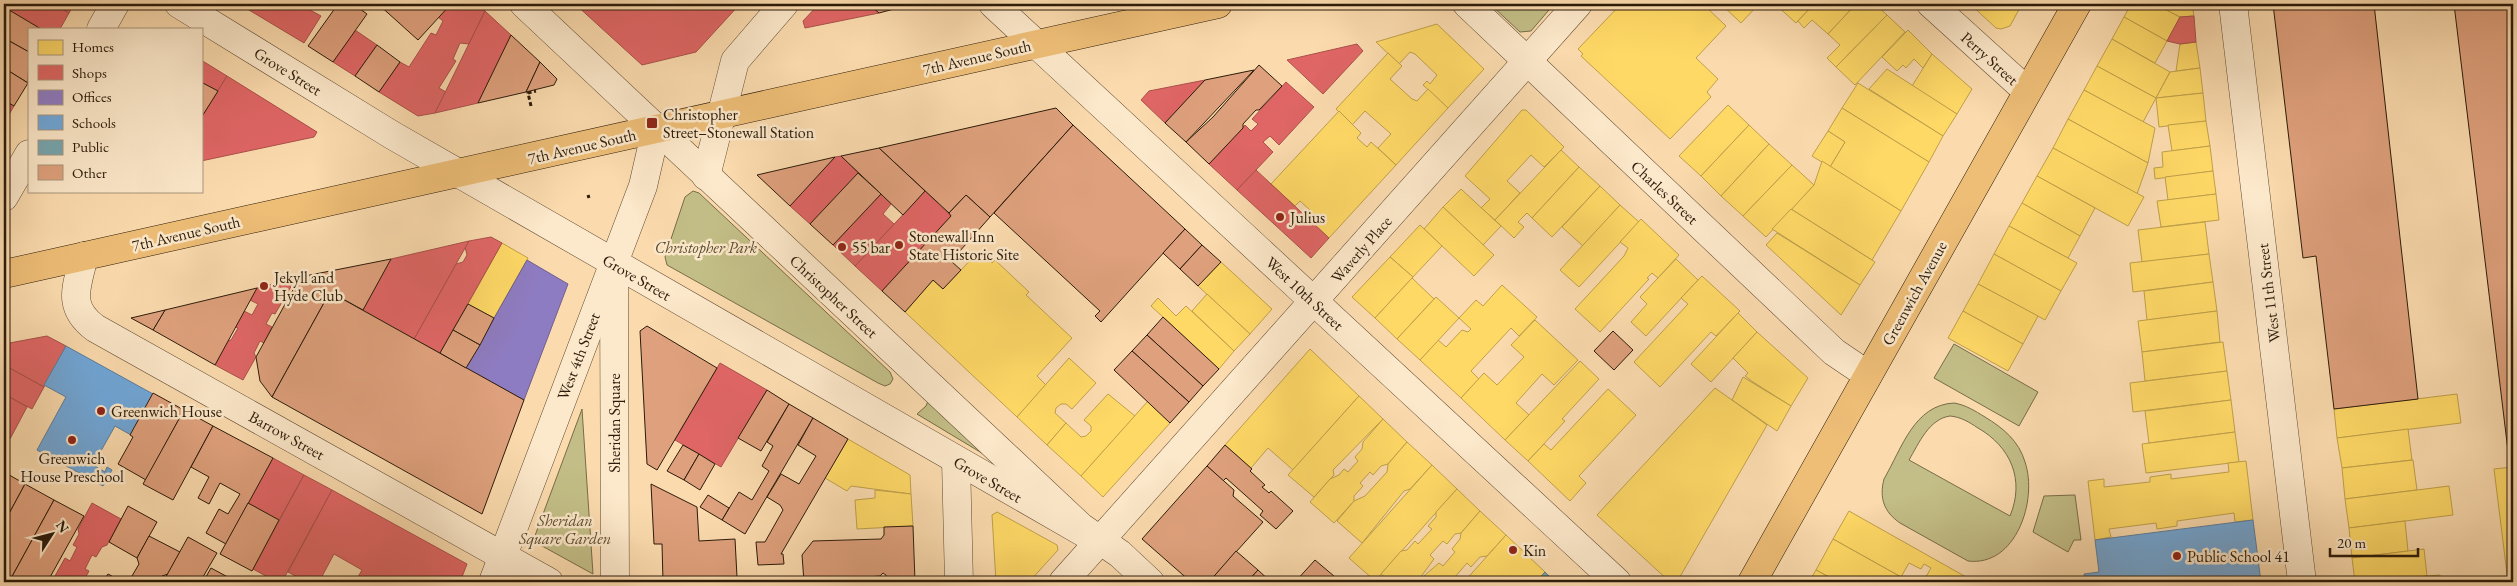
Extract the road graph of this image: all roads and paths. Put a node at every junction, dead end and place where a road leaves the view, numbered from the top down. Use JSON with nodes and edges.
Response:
{"nodes":[{"id":1,"x":115,"y":4,"type":"edge"},
{"id":2,"x":179,"y":4,"type":"edge"},
{"id":3,"x":524,"y":4,"type":"edge"},
{"id":4,"x":784,"y":4,"type":"edge"},
{"id":5,"x":992,"y":4,"type":"edge"},
{"id":6,"x":1218,"y":4,"type":"edge"},
{"id":7,"x":1466,"y":4,"type":"edge"},
{"id":8,"x":1578,"y":4,"type":"edge"},
{"id":9,"x":1931,"y":4,"type":"edge"},
{"id":10,"x":2077,"y":4,"type":"edge"},
{"id":11,"x":2234,"y":4,"type":"edge"},
{"id":12,"x":102,"y":28,"type":"edge"},
{"id":13,"x":1036,"y":44,"type":"junction"},
{"id":14,"x":1526,"y":62,"type":"junction"},
{"id":15,"x":2027,"y":91,"type":"junction"},
{"id":16,"x":536,"y":92,"type":"dead end"},
{"id":17,"x":531,"y":106,"type":"dead end"},
{"id":18,"x":720,"y":114,"type":"junction"},
{"id":19,"x":656,"y":129,"type":"junction"},
{"id":20,"x":28,"y":156,"type":"edge"},
{"id":21,"x":457,"y":173,"type":"junction"},
{"id":22,"x":706,"y":176,"type":"junction"},
{"id":23,"x":4,"y":198,"type":"edge"},
{"id":24,"x":84,"y":256,"type":"junction"},
{"id":25,"x":615,"y":264,"type":"junction"},
{"id":26,"x":4,"y":274,"type":"edge"},
{"id":27,"x":1314,"y":302,"type":"junction"},
{"id":28,"x":1868,"y":375,"type":"junction"},
{"id":29,"x":956,"y":461,"type":"junction"},
{"id":30,"x":1100,"y":542,"type":"junction"},
{"id":31,"x":503,"y":555,"type":"junction"},
{"id":32,"x":493,"y":582,"type":"edge"},
{"id":33,"x":549,"y":582,"type":"edge"},
{"id":34,"x":615,"y":582,"type":"edge"},
{"id":35,"x":958,"y":582,"type":"edge"},
{"id":36,"x":1063,"y":582,"type":"edge"},
{"id":37,"x":1150,"y":582,"type":"edge"},
{"id":38,"x":1617,"y":582,"type":"edge"},
{"id":39,"x":1752,"y":582,"type":"edge"},
{"id":40,"x":2302,"y":582,"type":"edge"}],
"edges":[{"from":1,"to":12,"type":"street"},
{"from":2,"to":21,"type":"street","name":"Grove Street"},
{"from":3,"to":19,"type":"street","name":"Christopher Street"},
{"from":4,"to":18,"type":"street"},
{"from":5,"to":13,"type":"street","name":"West 10th Street"},
{"from":6,"to":13,"type":"main road","name":"7th Avenue South"},
{"from":7,"to":14,"type":"street","name":"Charles Street"},
{"from":8,"to":14,"type":"street","name":"Waverly Place"},
{"from":9,"to":15,"type":"street","name":"Perry Street"},
{"from":10,"to":15,"type":"main road","name":"Greenwich Avenue"},
{"from":11,"to":40,"type":"street","name":"West 11th Street"},
{"from":13,"to":18,"type":"main road","name":"7th Avenue South"},
{"from":13,"to":27,"type":"street","name":"West 10th Street"},
{"from":14,"to":27,"type":"street","name":"Waverly Place"},
{"from":14,"to":28,"type":"street","name":"Charles Street"},
{"from":15,"to":28,"type":"main road","name":"Greenwich Avenue"},
{"from":16,"to":17,"type":"path"},
{"from":18,"to":19,"type":"main road","name":"7th Avenue South"},
{"from":18,"to":22,"type":"street"},
{"from":19,"to":21,"type":"main road","name":"7th Avenue South"},
{"from":19,"to":22,"type":"street","name":"Christopher Street"},
{"from":19,"to":25,"type":"street","name":"West 4th Street"},
{"from":20,"to":23,"type":"street"},
{"from":21,"to":24,"type":"main road","name":"7th Avenue South"},
{"from":21,"to":25,"type":"street","name":"Grove Street"},
{"from":22,"to":30,"type":"street","name":"Christopher Street"},
{"from":24,"to":26,"type":"main road","name":"7th Avenue South"},
{"from":24,"to":31,"type":"street","name":"Barrow Street"},
{"from":25,"to":29,"type":"street","name":"Grove Street"},
{"from":25,"to":31,"type":"street","name":"West 4th Street"},
{"from":25,"to":34,"type":"street","name":"Sheridan Square"},
{"from":27,"to":30,"type":"street","name":"Waverly Place"},
{"from":27,"to":38,"type":"street","name":"West 10th Street"},
{"from":28,"to":39,"type":"main road","name":"Greenwich Avenue"},
{"from":29,"to":30,"type":"street","name":"Grove Street"},
{"from":29,"to":35,"type":"street"},
{"from":30,"to":36,"type":"street","name":"Waverly Place"},
{"from":30,"to":37,"type":"street","name":"Christopher Street"},
{"from":31,"to":32,"type":"street","name":"West 4th Street"},
{"from":31,"to":33,"type":"street","name":"Barrow Street"}]}
